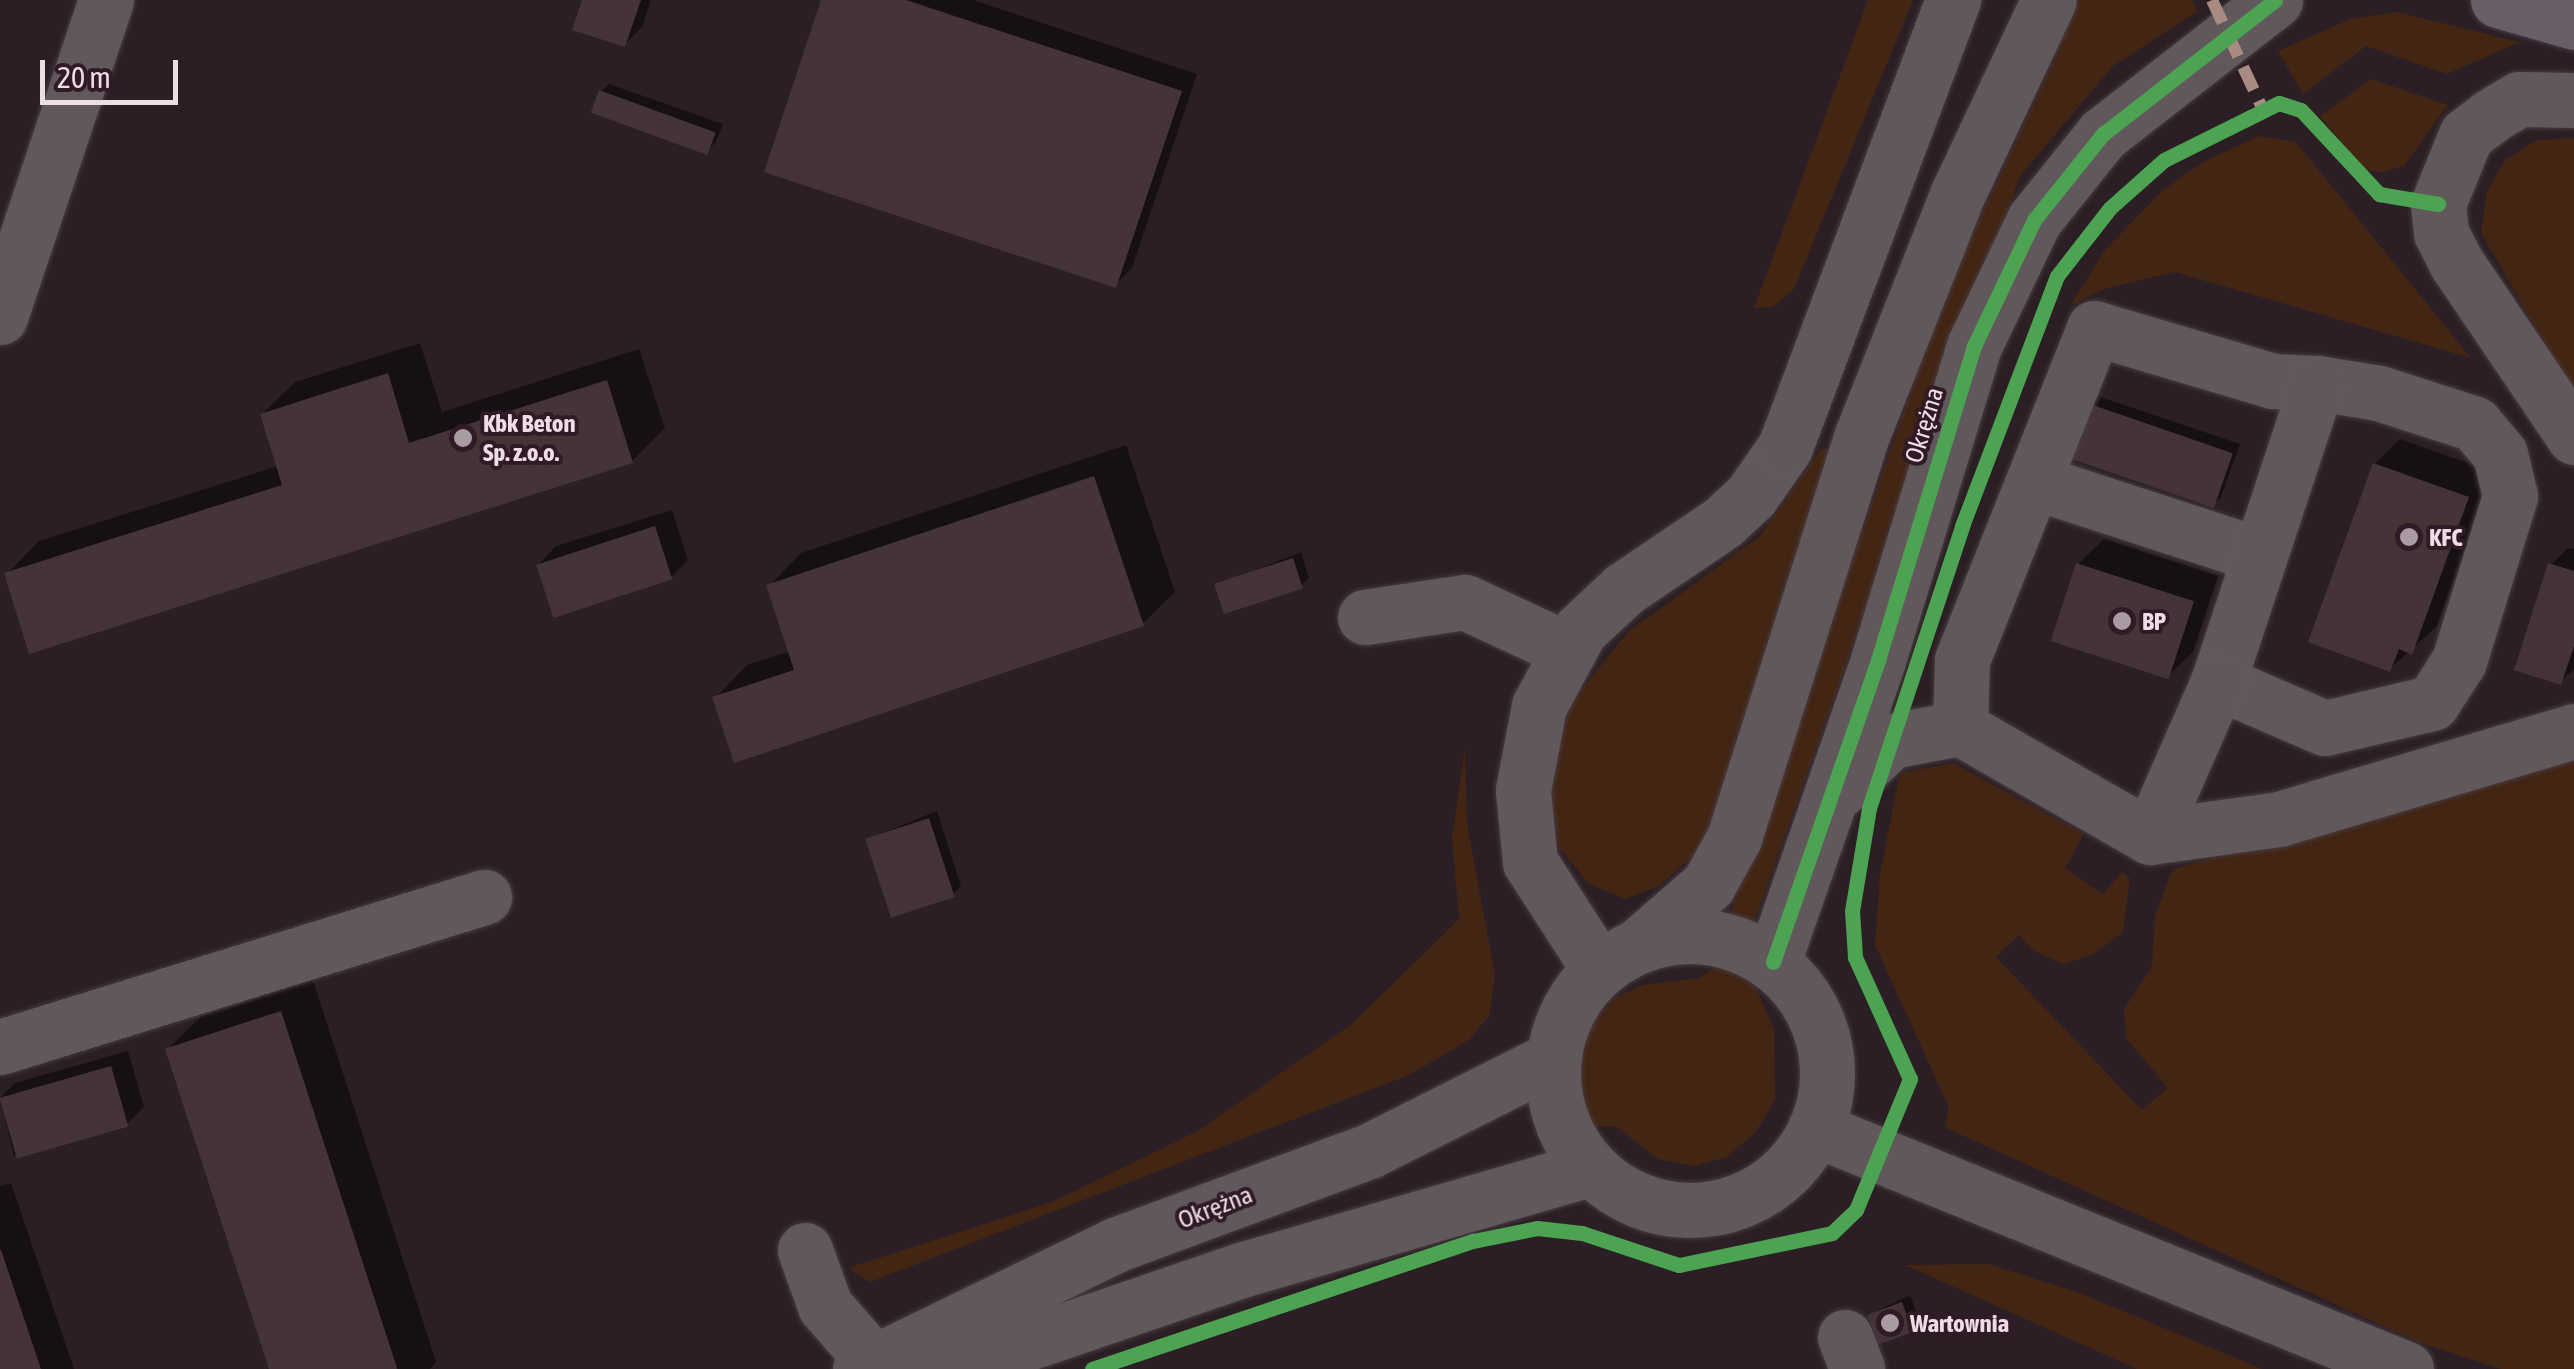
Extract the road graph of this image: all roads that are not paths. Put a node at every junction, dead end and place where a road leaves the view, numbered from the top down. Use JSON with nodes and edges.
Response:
{"nodes":[{"id":1,"x":106,"y":0,"type":"edge"},
{"id":2,"x":1953,"y":0,"type":"edge"},
{"id":3,"x":2049,"y":0,"type":"edge"},
{"id":4,"x":2275,"y":0,"type":"edge"},
{"id":5,"x":2498,"y":0,"type":"edge"},
{"id":6,"x":2574,"y":22,"type":"edge"},
{"id":7,"x":2574,"y":100,"type":"edge"},
{"id":8,"x":0,"y":317,"type":"edge"},
{"id":9,"x":2316,"y":384,"type":"junction"},
{"id":10,"x":2574,"y":438,"type":"edge"},
{"id":11,"x":2035,"y":482,"type":"junction"},
{"id":12,"x":2256,"y":554,"type":"junction"},
{"id":13,"x":1365,"y":616,"type":"dead end"},
{"id":14,"x":1568,"y":650,"type":"junction"},
{"id":15,"x":2218,"y":682,"type":"junction"},
{"id":16,"x":1960,"y":728,"type":"junction"},
{"id":17,"x":2574,"y":730,"type":"edge"},
{"id":18,"x":1830,"y":799,"type":"junction"},
{"id":19,"x":2150,"y":837,"type":"junction"},
{"id":20,"x":484,"y":897,"type":"dead end"},
{"id":21,"x":1620,"y":956,"type":"junction"},
{"id":22,"x":1773,"y":962,"type":"junction"},
{"id":23,"x":0,"y":1047,"type":"edge"},
{"id":24,"x":1554,"y":1058,"type":"junction"},
{"id":25,"x":1815,"y":1129,"type":"junction"},
{"id":26,"x":1589,"y":1169,"type":"junction"},
{"id":27,"x":805,"y":1250,"type":"dead end"},
{"id":28,"x":873,"y":1367,"type":"edge"},
{"id":29,"x":2406,"y":1369,"type":"edge"}],
"edges":[{"from":1,"to":8,"type":"street"},
{"from":2,"to":14,"type":"street"},
{"from":3,"to":21,"type":"street","name":"Okrężna"},
{"from":4,"to":18,"type":"street","name":"Okrężna"},
{"from":5,"to":6,"type":"main road"},
{"from":7,"to":10,"type":"street"},
{"from":9,"to":11,"type":"street"},
{"from":9,"to":12,"type":"street"},
{"from":9,"to":15,"type":"street"},
{"from":11,"to":12,"type":"street"},
{"from":11,"to":16,"type":"street"},
{"from":12,"to":15,"type":"street"},
{"from":13,"to":14,"type":"street"},
{"from":14,"to":21,"type":"street"},
{"from":15,"to":19,"type":"street"},
{"from":16,"to":18,"type":"street"},
{"from":16,"to":19,"type":"street"},
{"from":17,"to":19,"type":"street"},
{"from":18,"to":22,"type":"street","name":"Okrężna"},
{"from":20,"to":23,"type":"street"},
{"from":21,"to":22,"type":"street"},
{"from":21,"to":24,"type":"street"},
{"from":22,"to":25,"type":"street"},
{"from":24,"to":26,"type":"street"},
{"from":24,"to":28,"type":"street","name":"Okrężna"},
{"from":25,"to":26,"type":"street"},
{"from":25,"to":29,"type":"street"},
{"from":26,"to":28,"type":"street"},
{"from":27,"to":28,"type":"street"}]}
